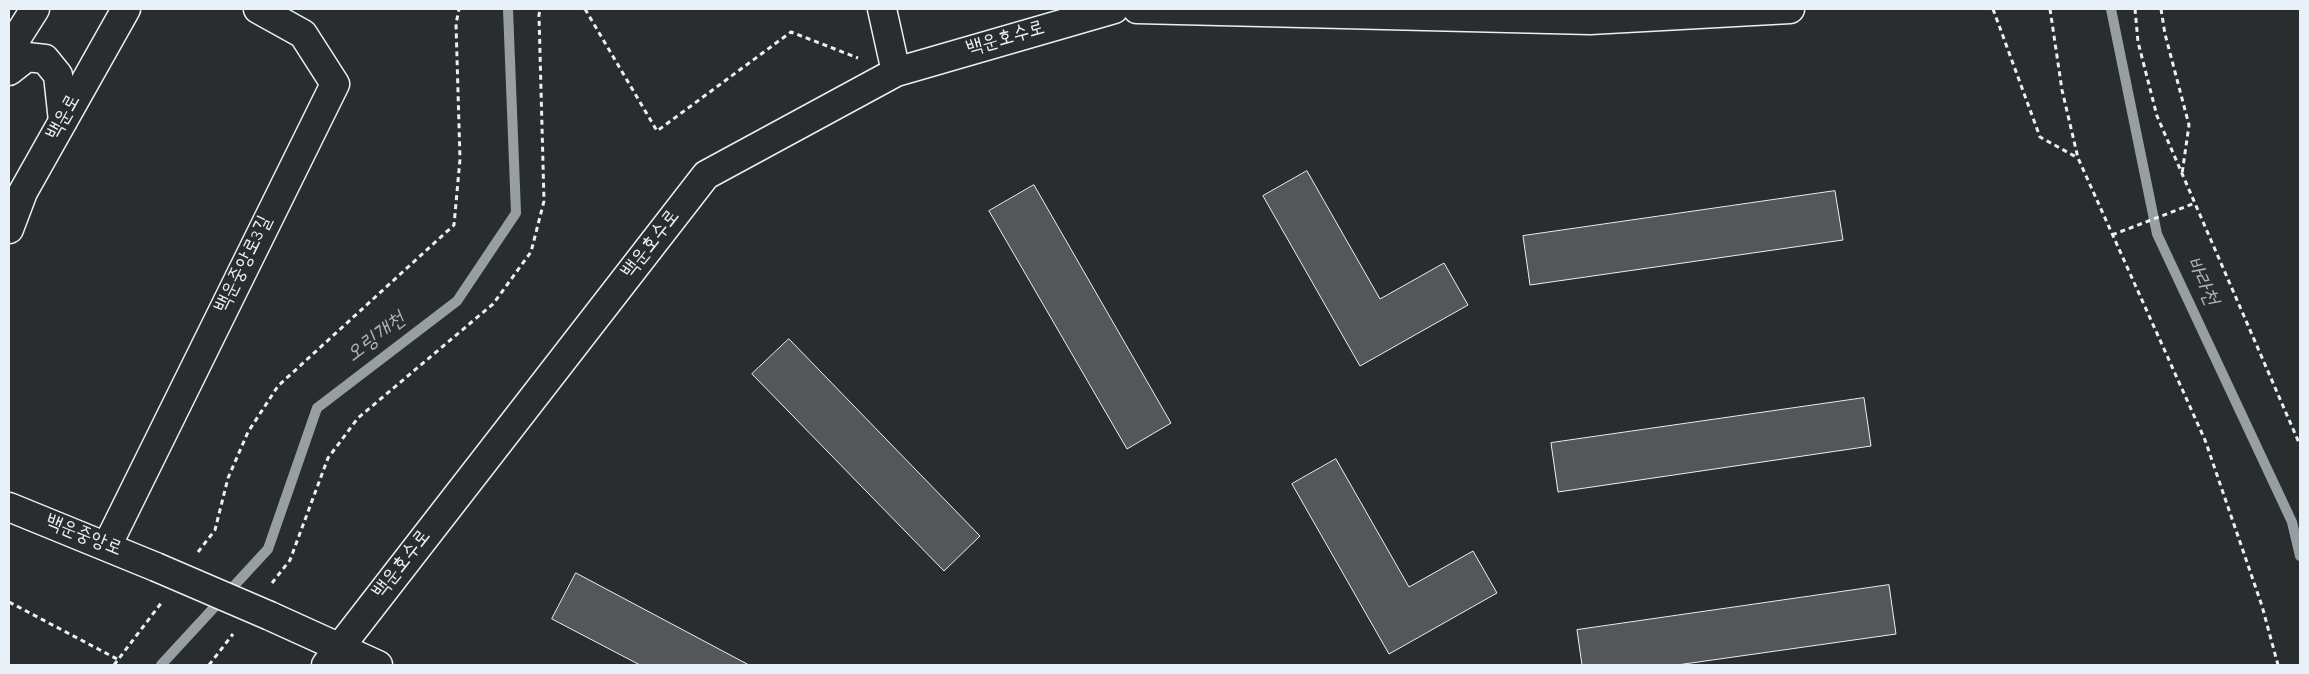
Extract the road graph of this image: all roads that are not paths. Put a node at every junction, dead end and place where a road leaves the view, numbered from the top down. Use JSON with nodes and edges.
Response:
{"nodes":[{"id":1,"x":36,"y":9,"type":"edge"},
{"id":2,"x":126,"y":9,"type":"edge"},
{"id":3,"x":258,"y":9,"type":"edge"},
{"id":4,"x":882,"y":9,"type":"edge"},
{"id":5,"x":1114,"y":9,"type":"edge"},
{"id":6,"x":1137,"y":9,"type":"edge"},
{"id":7,"x":1790,"y":9,"type":"edge"},
{"id":8,"x":9,"y":50,"type":"edge"},
{"id":9,"x":9,"y":70,"type":"edge"},
{"id":10,"x":896,"y":72,"type":"junction"},
{"id":11,"x":63,"y":121,"type":"junction"},
{"id":12,"x":9,"y":229,"type":"edge"},
{"id":13,"x":9,"y":507,"type":"edge"},
{"id":14,"x":107,"y":546,"type":"junction"},
{"id":15,"x":333,"y":656,"type":"edge"},
{"id":16,"x":378,"y":665,"type":"edge"}],
"edges":[{"from":1,"to":8,"type":"street"},
{"from":2,"to":11,"type":"street","name":"백운로"},
{"from":3,"to":14,"type":"street","name":"백운중앙로3길"},
{"from":4,"to":10,"type":"street"},
{"from":5,"to":10,"type":"street","name":"백운호수로"},
{"from":6,"to":7,"type":"street"},
{"from":9,"to":11,"type":"street"},
{"from":10,"to":15,"type":"street","name":"백운호수로"},
{"from":11,"to":12,"type":"street","name":"백운로"},
{"from":13,"to":14,"type":"street","name":"백운중앙로"},
{"from":14,"to":15,"type":"street","name":"백운중앙로","bridge":true},
{"from":15,"to":16,"type":"street"}]}
